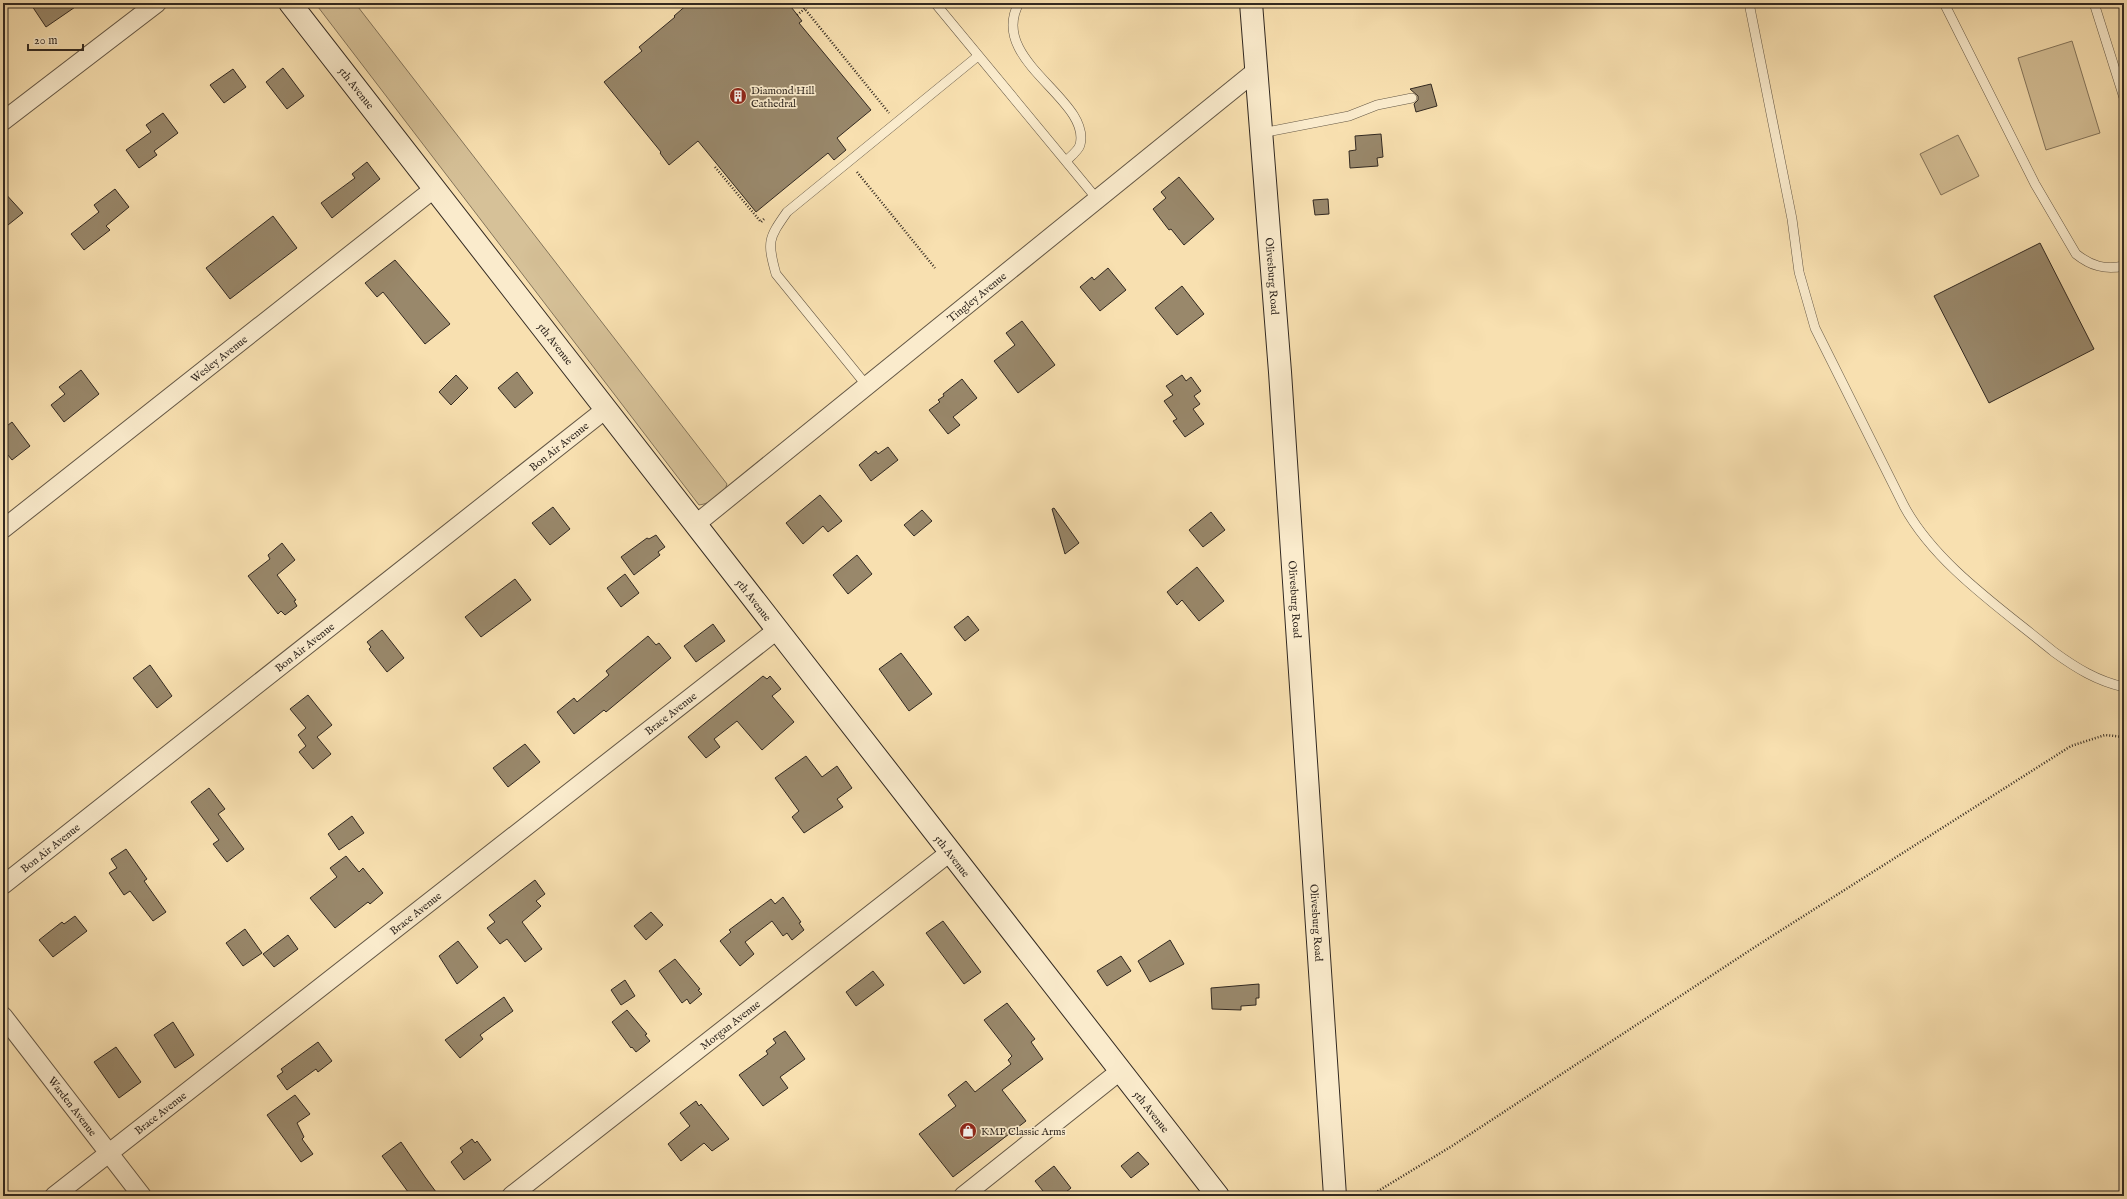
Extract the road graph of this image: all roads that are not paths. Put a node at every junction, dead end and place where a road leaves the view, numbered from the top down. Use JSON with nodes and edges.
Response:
{"nodes":[{"id":1,"x":157,"y":3,"type":"edge"},
{"id":2,"x":290,"y":3,"type":"edge"},
{"id":3,"x":935,"y":3,"type":"edge"},
{"id":4,"x":1019,"y":3,"type":"edge"},
{"id":5,"x":1251,"y":3,"type":"edge"},
{"id":6,"x":1749,"y":3,"type":"edge"},
{"id":7,"x":1944,"y":3,"type":"edge"},
{"id":8,"x":2094,"y":3,"type":"edge"},
{"id":9,"x":978,"y":56,"type":"junction"},
{"id":10,"x":1257,"y":70,"type":"junction"},
{"id":11,"x":1412,"y":98,"type":"dead end"},
{"id":12,"x":2124,"y":98,"type":"edge"},
{"id":13,"x":3,"y":121,"type":"edge"},
{"id":14,"x":1262,"y":133,"type":"junction"},
{"id":15,"x":1066,"y":161,"type":"junction"},
{"id":16,"x":435,"y":188,"type":"junction"},
{"id":17,"x":1097,"y":199,"type":"junction"},
{"id":18,"x":2124,"y":266,"type":"edge"},
{"id":19,"x":867,"y":386,"type":"junction"},
{"id":20,"x":606,"y":409,"type":"junction"},
{"id":21,"x":696,"y":524,"type":"junction"},
{"id":22,"x":3,"y":529,"type":"edge"},
{"id":23,"x":777,"y":630,"type":"junction"},
{"id":24,"x":2124,"y":687,"type":"edge"},
{"id":25,"x":948,"y":853,"type":"junction"},
{"id":26,"x":3,"y":885,"type":"edge"},
{"id":27,"x":3,"y":1016,"type":"edge"},
{"id":28,"x":1120,"y":1071,"type":"junction"},
{"id":29,"x":110,"y":1154,"type":"junction"},
{"id":30,"x":54,"y":1196,"type":"edge"},
{"id":31,"x":142,"y":1196,"type":"edge"},
{"id":32,"x":511,"y":1196,"type":"edge"},
{"id":33,"x":963,"y":1196,"type":"edge"},
{"id":34,"x":1218,"y":1196,"type":"edge"},
{"id":35,"x":1334,"y":1196,"type":"edge"}],
"edges":[{"from":1,"to":13,"type":"street"},
{"from":2,"to":16,"type":"street","name":"5th Avenue"},
{"from":3,"to":9,"type":"lane"},
{"from":4,"to":15,"type":"lane"},
{"from":5,"to":10,"type":"street","name":"Olivesburg Road"},
{"from":6,"to":24,"type":"lane"},
{"from":7,"to":18,"type":"lane"},
{"from":8,"to":12,"type":"lane"},
{"from":9,"to":15,"type":"lane"},
{"from":9,"to":19,"type":"lane"},
{"from":10,"to":14,"type":"street","name":"Olivesburg Road"},
{"from":10,"to":17,"type":"street","name":"Tingley Avenue"},
{"from":11,"to":14,"type":"lane"},
{"from":14,"to":35,"type":"street","name":"Olivesburg Road"},
{"from":15,"to":17,"type":"lane"},
{"from":16,"to":20,"type":"street","name":"5th Avenue"},
{"from":16,"to":22,"type":"street","name":"Wesley Avenue"},
{"from":17,"to":19,"type":"street","name":"Tingley Avenue"},
{"from":19,"to":21,"type":"street","name":"Tingley Avenue"},
{"from":20,"to":21,"type":"street","name":"5th Avenue"},
{"from":20,"to":26,"type":"street","name":"Bon Air Avenue"},
{"from":21,"to":23,"type":"street","name":"5th Avenue"},
{"from":23,"to":25,"type":"street","name":"5th Avenue"},
{"from":23,"to":29,"type":"street","name":"Brace Avenue"},
{"from":25,"to":28,"type":"street","name":"5th Avenue"},
{"from":25,"to":32,"type":"street","name":"Morgan Avenue"},
{"from":27,"to":29,"type":"street","name":"Warden Avenue"},
{"from":28,"to":33,"type":"street"},
{"from":28,"to":34,"type":"street","name":"5th Avenue"},
{"from":29,"to":30,"type":"street","name":"Brace Avenue"},
{"from":29,"to":31,"type":"street","name":"Warden Avenue"}]}
